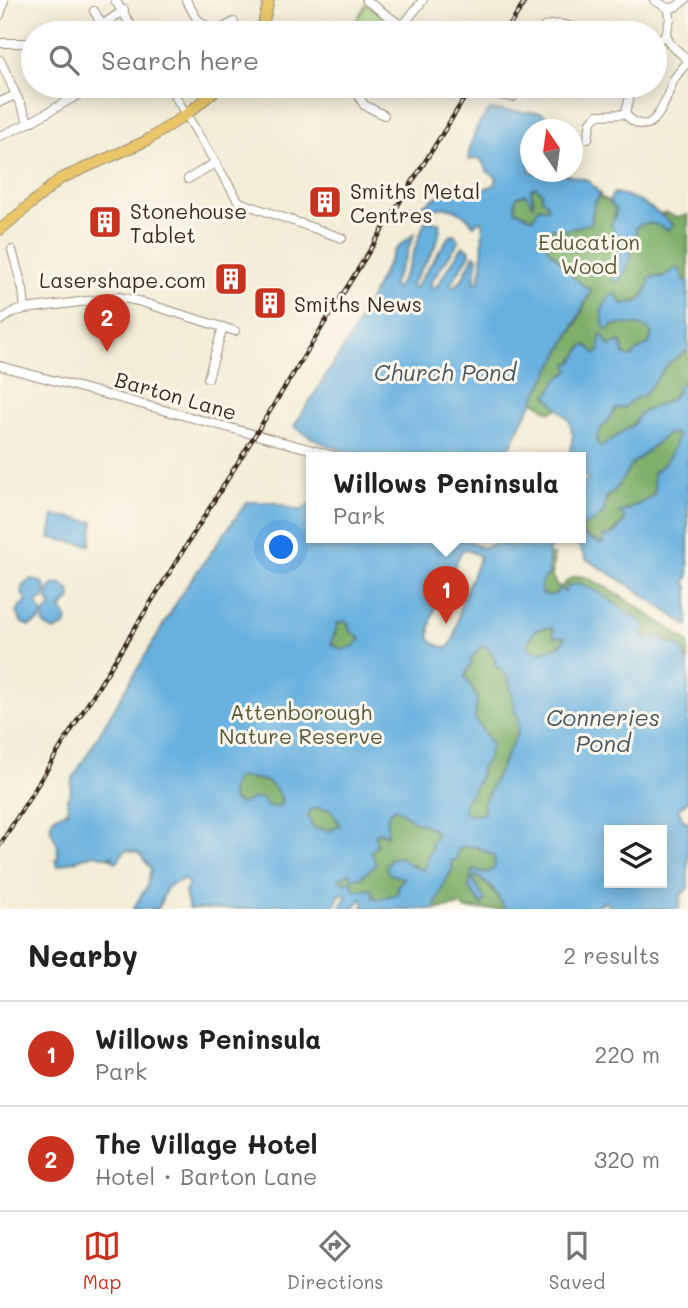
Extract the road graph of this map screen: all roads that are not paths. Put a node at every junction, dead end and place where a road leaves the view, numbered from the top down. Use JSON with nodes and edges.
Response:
{"nodes":[{"id":1,"x":4,"y":0,"type":"edge"},
{"id":2,"x":115,"y":0,"type":"edge"},
{"id":3,"x":186,"y":0,"type":"edge"},
{"id":4,"x":269,"y":0,"type":"edge"},
{"id":5,"x":366,"y":0,"type":"edge"},
{"id":6,"x":423,"y":0,"type":"edge"},
{"id":7,"x":654,"y":0,"type":"edge"},
{"id":8,"x":685,"y":0,"type":"edge"},
{"id":9,"x":669,"y":9,"type":"junction"},
{"id":10,"x":124,"y":10,"type":"junction"},
{"id":11,"x":93,"y":11,"type":"dead end"},
{"id":12,"x":0,"y":15,"type":"edge"},
{"id":13,"x":99,"y":21,"type":"edge"},
{"id":14,"x":108,"y":21,"type":"edge"},
{"id":15,"x":130,"y":21,"type":"edge"},
{"id":16,"x":199,"y":21,"type":"edge"},
{"id":17,"x":264,"y":21,"type":"edge"},
{"id":18,"x":390,"y":21,"type":"edge"},
{"id":19,"x":406,"y":21,"type":"edge"},
{"id":20,"x":667,"y":30,"type":"edge"},
{"id":21,"x":667,"y":36,"type":"edge"},
{"id":22,"x":0,"y":43,"type":"edge"},
{"id":23,"x":21,"y":43,"type":"edge"},
{"id":24,"x":0,"y":60,"type":"edge"},
{"id":25,"x":688,"y":61,"type":"edge"},
{"id":26,"x":15,"y":96,"type":"junction"},
{"id":27,"x":73,"y":98,"type":"edge"},
{"id":28,"x":177,"y":98,"type":"edge"},
{"id":29,"x":206,"y":98,"type":"edge"},
{"id":30,"x":359,"y":98,"type":"edge"},
{"id":31,"x":629,"y":98,"type":"edge"},
{"id":32,"x":0,"y":102,"type":"edge"},
{"id":33,"x":187,"y":114,"type":"junction"},
{"id":34,"x":625,"y":114,"type":"junction"},
{"id":35,"x":384,"y":115,"type":"dead end"},
{"id":36,"x":29,"y":123,"type":"junction"},
{"id":37,"x":0,"y":136,"type":"edge"},
{"id":38,"x":588,"y":138,"type":"dead end"},
{"id":39,"x":215,"y":163,"type":"junction"},
{"id":40,"x":188,"y":179,"type":"dead end"},
{"id":41,"x":2,"y":230,"type":"edge"},
{"id":42,"x":342,"y":238,"type":"dead end"},
{"id":43,"x":12,"y":250,"type":"dead end"},
{"id":44,"x":24,"y":309,"type":"junction"},
{"id":45,"x":0,"y":321,"type":"edge"},
{"id":46,"x":223,"y":327,"type":"junction"},
{"id":47,"x":235,"y":331,"type":"dead end"},
{"id":48,"x":199,"y":362,"type":"dead end"},
{"id":49,"x":211,"y":365,"type":"junction"},
{"id":50,"x":0,"y":366,"type":"edge"},
{"id":51,"x":208,"y":378,"type":"dead end"},
{"id":52,"x":319,"y":452,"type":"edge"}],
"edges":[{"from":1,"to":12,"type":"street"},
{"from":2,"to":10,"type":"street"},
{"from":3,"to":16,"type":"street"},
{"from":4,"to":17,"type":"main road"},
{"from":5,"to":18,"type":"street"},
{"from":6,"to":19,"type":"street"},
{"from":7,"to":9,"type":"street"},
{"from":8,"to":9,"type":"street"},
{"from":9,"to":20,"type":"street"},
{"from":10,"to":14,"type":"street"},
{"from":10,"to":15,"type":"street"},
{"from":11,"to":13,"type":"street"},
{"from":21,"to":25,"type":"street"},
{"from":22,"to":23,"type":"street"},
{"from":24,"to":26,"type":"street"},
{"from":25,"to":34,"type":"street"},
{"from":26,"to":32,"type":"street"},
{"from":26,"to":36,"type":"street"},
{"from":27,"to":36,"type":"street"},
{"from":28,"to":33,"type":"street"},
{"from":29,"to":33,"type":"main road"},
{"from":30,"to":35,"type":"street"},
{"from":31,"to":34,"type":"street"},
{"from":33,"to":39,"type":"street"},
{"from":33,"to":41,"type":"main road"},
{"from":34,"to":38,"type":"street"},
{"from":36,"to":37,"type":"street"},
{"from":39,"to":40,"type":"street"},
{"from":39,"to":42,"type":"street"},
{"from":43,"to":44,"type":"street"},
{"from":44,"to":45,"type":"street"},
{"from":44,"to":46,"type":"street"},
{"from":46,"to":47,"type":"street"},
{"from":46,"to":49,"type":"street"},
{"from":48,"to":49,"type":"street"},
{"from":49,"to":51,"type":"street"},
{"from":50,"to":52,"type":"street","name":"Barton Lane"}]}
